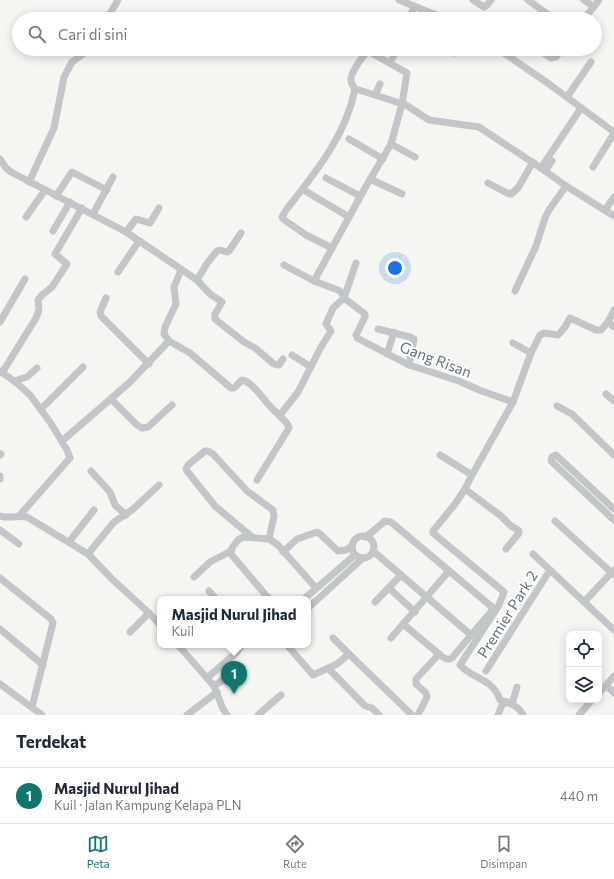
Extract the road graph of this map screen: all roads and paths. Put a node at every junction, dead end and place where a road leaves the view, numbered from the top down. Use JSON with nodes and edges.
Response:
{"nodes":[{"id":1,"x":118,"y":0,"type":"edge"},
{"id":2,"x":473,"y":0,"type":"edge"},
{"id":3,"x":491,"y":0,"type":"edge"},
{"id":4,"x":528,"y":0,"type":"edge"},
{"id":5,"x":584,"y":0,"type":"edge"},
{"id":6,"x":599,"y":0,"type":"edge"},
{"id":7,"x":403,"y":1,"type":"edge"},
{"id":8,"x":414,"y":7,"type":"junction"},
{"id":9,"x":594,"y":7,"type":"junction"},
{"id":10,"x":111,"y":12,"type":"edge"},
{"id":11,"x":412,"y":12,"type":"edge"},
{"id":12,"x":427,"y":12,"type":"edge"},
{"id":13,"x":544,"y":12,"type":"edge"},
{"id":14,"x":590,"y":12,"type":"edge"},
{"id":15,"x":81,"y":56,"type":"edge"},
{"id":16,"x":363,"y":56,"type":"edge"},
{"id":17,"x":377,"y":56,"type":"edge"},
{"id":18,"x":394,"y":56,"type":"edge"},
{"id":19,"x":508,"y":56,"type":"edge"},
{"id":20,"x":548,"y":56,"type":"edge"},
{"id":21,"x":557,"y":56,"type":"edge"},
{"id":22,"x":591,"y":62,"type":"dead end"},
{"id":23,"x":390,"y":63,"type":"junction"},
{"id":24,"x":380,"y":84,"type":"dead end"},
{"id":25,"x":359,"y":90,"type":"dead end"},
{"id":26,"x":375,"y":95,"type":"junction"},
{"id":27,"x":567,"y":97,"type":"junction"},
{"id":28,"x":402,"y":104,"type":"junction"},
{"id":29,"x":581,"y":108,"type":"junction"},
{"id":30,"x":614,"y":133,"type":"edge"},
{"id":31,"x":349,"y":139,"type":"dead end"},
{"id":32,"x":391,"y":144,"type":"junction"},
{"id":33,"x":416,"y":157,"type":"dead end"},
{"id":34,"x":383,"y":159,"type":"junction"},
{"id":35,"x":0,"y":160,"type":"edge"},
{"id":36,"x":552,"y":161,"type":"dead end"},
{"id":37,"x":533,"y":162,"type":"junction"},
{"id":38,"x":593,"y":167,"type":"dead end"},
{"id":39,"x":543,"y":170,"type":"junction"},
{"id":40,"x":113,"y":177,"type":"dead end"},
{"id":41,"x":326,"y":178,"type":"dead end"},
{"id":42,"x":370,"y":179,"type":"junction"},
{"id":43,"x":29,"y":182,"type":"junction"},
{"id":44,"x":488,"y":183,"type":"dead end"},
{"id":45,"x":566,"y":186,"type":"junction"},
{"id":46,"x":302,"y":189,"type":"junction"},
{"id":47,"x":45,"y":190,"type":"junction"},
{"id":48,"x":107,"y":190,"type":"junction"},
{"id":49,"x":402,"y":194,"type":"dead end"},
{"id":50,"x":56,"y":196,"type":"junction"},
{"id":51,"x":360,"y":196,"type":"junction"},
{"id":52,"x":614,"y":197,"type":"edge"},
{"id":53,"x":70,"y":202,"type":"junction"},
{"id":54,"x":82,"y":208,"type":"junction"},
{"id":55,"x":159,"y":208,"type":"dead end"},
{"id":56,"x":605,"y":210,"type":"junction"},
{"id":57,"x":93,"y":214,"type":"junction"},
{"id":58,"x":614,"y":216,"type":"edge"},
{"id":59,"x":26,"y":217,"type":"dead end"},
{"id":60,"x":349,"y":217,"type":"junction"},
{"id":61,"x":53,"y":231,"type":"dead end"},
{"id":62,"x":126,"y":232,"type":"junction"},
{"id":63,"x":241,"y":233,"type":"dead end"},
{"id":64,"x":139,"y":241,"type":"junction"},
{"id":65,"x":332,"y":248,"type":"junction"},
{"id":66,"x":356,"y":263,"type":"dead end"},
{"id":67,"x":284,"y":265,"type":"dead end"},
{"id":68,"x":181,"y":270,"type":"junction"},
{"id":69,"x":118,"y":272,"type":"dead end"},
{"id":70,"x":25,"y":279,"type":"dead end"},
{"id":71,"x":197,"y":280,"type":"junction"},
{"id":72,"x":314,"y":281,"type":"junction"},
{"id":73,"x":515,"y":291,"type":"dead end"},
{"id":74,"x":106,"y":298,"type":"dead end"},
{"id":75,"x":344,"y":298,"type":"junction"},
{"id":76,"x":614,"y":310,"type":"edge"},
{"id":77,"x":0,"y":322,"type":"edge"},
{"id":78,"x":608,"y":322,"type":"junction"},
{"id":79,"x":614,"y":327,"type":"edge"},
{"id":80,"x":378,"y":329,"type":"dead end"},
{"id":81,"x":394,"y":332,"type":"junction"},
{"id":82,"x":169,"y":341,"type":"junction"},
{"id":83,"x":513,"y":343,"type":"dead end"},
{"id":84,"x":387,"y":354,"type":"junction"},
{"id":85,"x":531,"y":354,"type":"junction"},
{"id":86,"x":292,"y":355,"type":"dead end"},
{"id":87,"x":283,"y":359,"type":"dead end"},
{"id":88,"x":149,"y":364,"type":"junction"},
{"id":89,"x":409,"y":365,"type":"junction"},
{"id":90,"x":83,"y":367,"type":"dead end"},
{"id":91,"x":311,"y":367,"type":"junction"},
{"id":92,"x":37,"y":368,"type":"dead end"},
{"id":93,"x":1,"y":372,"type":"edge"},
{"id":94,"x":14,"y":381,"type":"junction"},
{"id":95,"x":606,"y":394,"type":"dead end"},
{"id":96,"x":111,"y":399,"type":"junction"},
{"id":97,"x":614,"y":401,"type":"edge"},
{"id":98,"x":514,"y":402,"type":"junction"},
{"id":99,"x":172,"y":405,"type":"dead end"},
{"id":100,"x":557,"y":406,"type":"dead end"},
{"id":101,"x":41,"y":409,"type":"junction"},
{"id":102,"x":280,"y":415,"type":"junction"},
{"id":103,"x":62,"y":441,"type":"junction"},
{"id":104,"x":440,"y":455,"type":"dead end"},
{"id":105,"x":614,"y":455,"type":"edge"},
{"id":106,"x":90,"y":471,"type":"dead end"},
{"id":107,"x":472,"y":476,"type":"junction"},
{"id":108,"x":257,"y":480,"type":"dead end"},
{"id":109,"x":159,"y":485,"type":"dead end"},
{"id":110,"x":465,"y":489,"type":"junction"},
{"id":111,"x":614,"y":509,"type":"edge"},
{"id":112,"x":94,"y":510,"type":"dead end"},
{"id":113,"x":20,"y":515,"type":"junction"},
{"id":114,"x":126,"y":515,"type":"junction"},
{"id":115,"x":0,"y":516,"type":"edge"},
{"id":116,"x":614,"y":520,"type":"edge"},
{"id":117,"x":556,"y":521,"type":"dead end"},
{"id":118,"x":0,"y":530,"type":"edge"},
{"id":119,"x":369,"y":536,"type":"junction"},
{"id":120,"x":252,"y":537,"type":"junction"},
{"id":121,"x":269,"y":539,"type":"junction"},
{"id":122,"x":69,"y":542,"type":"junction"},
{"id":123,"x":19,"y":544,"type":"dead end"},
{"id":124,"x":506,"y":550,"type":"dead end"},
{"id":125,"x":230,"y":551,"type":"junction"},
{"id":126,"x":351,"y":551,"type":"junction"},
{"id":127,"x":283,"y":552,"type":"junction"},
{"id":128,"x":372,"y":553,"type":"junction"},
{"id":129,"x":88,"y":554,"type":"junction"},
{"id":130,"x":532,"y":554,"type":"dead end"},
{"id":131,"x":362,"y":558,"type":"junction"},
{"id":132,"x":550,"y":570,"type":"junction"},
{"id":133,"x":449,"y":571,"type":"junction"},
{"id":134,"x":613,"y":573,"type":"edge"},
{"id":135,"x":401,"y":575,"type":"junction"},
{"id":136,"x":194,"y":577,"type":"dead end"},
{"id":137,"x":0,"y":578,"type":"edge"},
{"id":138,"x":316,"y":588,"type":"junction"},
{"id":139,"x":389,"y":588,"type":"junction"},
{"id":140,"x":208,"y":591,"type":"dead end"},
{"id":141,"x":213,"y":596,"type":"edge"},
{"id":142,"x":266,"y":596,"type":"edge"},
{"id":143,"x":307,"y":596,"type":"edge"},
{"id":144,"x":427,"y":597,"type":"junction"},
{"id":145,"x":375,"y":602,"type":"dead end"},
{"id":146,"x":584,"y":602,"type":"junction"},
{"id":147,"x":311,"y":605,"type":"edge"},
{"id":148,"x":415,"y":612,"type":"junction"},
{"id":149,"x":149,"y":613,"type":"junction"},
{"id":150,"x":157,"y":622,"type":"edge"},
{"id":151,"x":403,"y":624,"type":"junction"},
{"id":152,"x":0,"y":629,"type":"edge"},
{"id":153,"x":614,"y":630,"type":"edge"},
{"id":154,"x":130,"y":632,"type":"dead end"},
{"id":155,"x":470,"y":635,"type":"junction"},
{"id":156,"x":333,"y":638,"type":"dead end"},
{"id":157,"x":391,"y":638,"type":"dead end"},
{"id":158,"x":181,"y":648,"type":"edge"},
{"id":159,"x":240,"y":648,"type":"edge"},
{"id":160,"x":290,"y":648,"type":"edge"},
{"id":161,"x":348,"y":654,"type":"junction"},
{"id":162,"x":440,"y":654,"type":"junction"},
{"id":163,"x":43,"y":665,"type":"junction"},
{"id":164,"x":242,"y":667,"type":"dead end"},
{"id":165,"x":329,"y":669,"type":"junction"},
{"id":166,"x":486,"y":672,"type":"dead end"},
{"id":167,"x":614,"y":676,"type":"edge"},
{"id":168,"x":207,"y":678,"type":"junction"},
{"id":169,"x":0,"y":684,"type":"edge"},
{"id":170,"x":606,"y":685,"type":"junction"},
{"id":171,"x":517,"y":687,"type":"dead end"},
{"id":172,"x":215,"y":689,"type":"junction"},
{"id":173,"x":602,"y":690,"type":"edge"},
{"id":174,"x":614,"y":693,"type":"edge"},
{"id":175,"x":281,"y":695,"type":"dead end"},
{"id":176,"x":510,"y":703,"type":"junction"},
{"id":177,"x":590,"y":703,"type":"edge"},
{"id":178,"x":32,"y":707,"type":"junction"},
{"id":179,"x":42,"y":715,"type":"edge"},
{"id":180,"x":187,"y":715,"type":"edge"},
{"id":181,"x":227,"y":715,"type":"edge"},
{"id":182,"x":258,"y":715,"type":"edge"},
{"id":183,"x":379,"y":715,"type":"edge"},
{"id":184,"x":412,"y":715,"type":"edge"},
{"id":185,"x":418,"y":715,"type":"edge"},
{"id":186,"x":498,"y":715,"type":"edge"},
{"id":187,"x":523,"y":715,"type":"edge"},
{"id":188,"x":580,"y":715,"type":"edge"}],
"edges":[{"from":1,"to":10,"type":"street"},
{"from":2,"to":3,"type":"street"},
{"from":4,"to":13,"type":"street"},
{"from":5,"to":9,"type":"street"},
{"from":6,"to":9,"type":"street"},
{"from":7,"to":8,"type":"street"},
{"from":8,"to":11,"type":"street"},
{"from":8,"to":12,"type":"street"},
{"from":9,"to":14,"type":"street"},
{"from":15,"to":43,"type":"street"},
{"from":16,"to":46,"type":"street"},
{"from":17,"to":23,"type":"street"},
{"from":18,"to":23,"type":"street"},
{"from":19,"to":27,"type":"street"},
{"from":20,"to":21,"type":"street"},
{"from":22,"to":27,"type":"street"},
{"from":23,"to":28,"type":"street"},
{"from":24,"to":26,"type":"street"},
{"from":25,"to":26,"type":"street"},
{"from":26,"to":28,"type":"street"},
{"from":27,"to":29,"type":"street"},
{"from":28,"to":32,"type":"street"},
{"from":28,"to":37,"type":"street"},
{"from":29,"to":30,"type":"street"},
{"from":29,"to":39,"type":"street"},
{"from":30,"to":38,"type":"street"},
{"from":31,"to":34,"type":"street"},
{"from":32,"to":33,"type":"street"},
{"from":32,"to":34,"type":"street"},
{"from":34,"to":42,"type":"street"},
{"from":35,"to":43,"type":"street"},
{"from":36,"to":39,"type":"street"},
{"from":37,"to":39,"type":"street"},
{"from":37,"to":44,"type":"street"},
{"from":39,"to":45,"type":"street"},
{"from":40,"to":48,"type":"street"},
{"from":41,"to":51,"type":"street"},
{"from":42,"to":49,"type":"street"},
{"from":42,"to":51,"type":"street"},
{"from":43,"to":47,"type":"street"},
{"from":45,"to":56,"type":"street"},
{"from":45,"to":73,"type":"street"},
{"from":46,"to":60,"type":"street"},
{"from":46,"to":65,"type":"street"},
{"from":47,"to":50,"type":"street"},
{"from":47,"to":59,"type":"street"},
{"from":48,"to":50,"type":"street"},
{"from":48,"to":57,"type":"street"},
{"from":50,"to":53,"type":"street"},
{"from":51,"to":60,"type":"street"},
{"from":52,"to":56,"type":"street"},
{"from":53,"to":54,"type":"street"},
{"from":53,"to":61,"type":"street"},
{"from":54,"to":57,"type":"street"},
{"from":54,"to":93,"type":"street"},
{"from":55,"to":62,"type":"street"},
{"from":56,"to":58,"type":"street"},
{"from":57,"to":62,"type":"street"},
{"from":60,"to":65,"type":"street"},
{"from":62,"to":64,"type":"street"},
{"from":63,"to":71,"type":"street"},
{"from":64,"to":68,"type":"street"},
{"from":64,"to":69,"type":"street"},
{"from":65,"to":72,"type":"street"},
{"from":66,"to":75,"type":"street"},
{"from":67,"to":72,"type":"street"},
{"from":68,"to":71,"type":"street"},
{"from":68,"to":82,"type":"street"},
{"from":70,"to":77,"type":"street"},
{"from":71,"to":87,"type":"street"},
{"from":72,"to":75,"type":"street"},
{"from":74,"to":88,"type":"street"},
{"from":75,"to":84,"type":"street","name":"Gang Risan"},
{"from":75,"to":91,"type":"street"},
{"from":76,"to":78,"type":"street"},
{"from":78,"to":79,"type":"street"},
{"from":78,"to":85,"type":"street"},
{"from":80,"to":81,"type":"street"},
{"from":81,"to":84,"type":"street"},
{"from":81,"to":89,"type":"street"},
{"from":82,"to":88,"type":"street"},
{"from":82,"to":102,"type":"street"},
{"from":83,"to":85,"type":"street"},
{"from":84,"to":89,"type":"street","name":"Gang Risan"},
{"from":85,"to":98,"type":"street"},
{"from":86,"to":91,"type":"street"},
{"from":88,"to":96,"type":"street"},
{"from":89,"to":98,"type":"street","name":"Gang Risan"},
{"from":90,"to":101,"type":"street"},
{"from":91,"to":102,"type":"street"},
{"from":92,"to":94,"type":"street"},
{"from":93,"to":94,"type":"street"},
{"from":94,"to":101,"type":"street"},
{"from":95,"to":97,"type":"street"},
{"from":96,"to":99,"type":"street"},
{"from":96,"to":103,"type":"street"},
{"from":98,"to":107,"type":"street"},
{"from":100,"to":105,"type":"street"},
{"from":101,"to":103,"type":"street"},
{"from":102,"to":108,"type":"street"},
{"from":103,"to":113,"type":"street"},
{"from":104,"to":107,"type":"street"},
{"from":106,"to":114,"type":"street"},
{"from":107,"to":110,"type":"street"},
{"from":109,"to":114,"type":"street"},
{"from":110,"to":124,"type":"street"},
{"from":110,"to":176,"type":"street"},
{"from":111,"to":116,"type":"street"},
{"from":112,"to":122,"type":"street"},
{"from":113,"to":115,"type":"street"},
{"from":113,"to":122,"type":"street"},
{"from":114,"to":129,"type":"street"},
{"from":117,"to":134,"type":"street"},
{"from":118,"to":123,"type":"street"},
{"from":119,"to":126,"type":"street"},
{"from":119,"to":128,"type":"street"},
{"from":119,"to":133,"type":"street"},
{"from":120,"to":121,"type":"street"},
{"from":120,"to":121,"type":"street"},
{"from":120,"to":125,"type":"street"},
{"from":121,"to":127,"type":"street"},
{"from":122,"to":129,"type":"street"},
{"from":125,"to":136,"type":"street"},
{"from":125,"to":142,"type":"street"},
{"from":126,"to":127,"type":"street"},
{"from":126,"to":131,"type":"street"},
{"from":126,"to":138,"type":"street"},
{"from":127,"to":138,"type":"street"},
{"from":128,"to":131,"type":"street"},
{"from":128,"to":135,"type":"street"},
{"from":129,"to":149,"type":"street"},
{"from":130,"to":132,"type":"street","name":"Premier Park 2"},
{"from":131,"to":147,"type":"street"},
{"from":132,"to":146,"type":"street","name":"Premier Park 2"},
{"from":132,"to":166,"type":"street","name":"Premier Park 2"},
{"from":133,"to":144,"type":"street"},
{"from":133,"to":155,"type":"street"},
{"from":134,"to":146,"type":"street"},
{"from":135,"to":139,"type":"street"},
{"from":135,"to":144,"type":"street"},
{"from":137,"to":163,"type":"street"},
{"from":138,"to":143,"type":"street"},
{"from":139,"to":145,"type":"street"},
{"from":139,"to":148,"type":"street"},
{"from":140,"to":141,"type":"street"},
{"from":144,"to":148,"type":"street"},
{"from":144,"to":155,"type":"street"},
{"from":146,"to":153,"type":"street","name":"Premier Park 2"},
{"from":148,"to":151,"type":"street"},
{"from":149,"to":150,"type":"street"},
{"from":149,"to":154,"type":"street"},
{"from":151,"to":157,"type":"street"},
{"from":151,"to":162,"type":"street"},
{"from":152,"to":163,"type":"street"},
{"from":155,"to":162,"type":"street"},
{"from":156,"to":161,"type":"street"},
{"from":158,"to":168,"type":"street"},
{"from":159,"to":168,"type":"street"},
{"from":160,"to":165,"type":"street"},
{"from":161,"to":165,"type":"street"},
{"from":161,"to":184,"type":"street"},
{"from":162,"to":185,"type":"street"},
{"from":163,"to":178,"type":"street"},
{"from":164,"to":172,"type":"street"},
{"from":165,"to":183,"type":"street"},
{"from":167,"to":170,"type":"street"},
{"from":168,"to":172,"type":"street"},
{"from":169,"to":178,"type":"street"},
{"from":170,"to":173,"type":"street"},
{"from":170,"to":174,"type":"street"},
{"from":171,"to":176,"type":"street"},
{"from":172,"to":180,"type":"street"},
{"from":172,"to":181,"type":"street"},
{"from":175,"to":182,"type":"street"},
{"from":176,"to":186,"type":"street"},
{"from":176,"to":187,"type":"street"},
{"from":177,"to":188,"type":"street"},
{"from":178,"to":179,"type":"street"}]}
